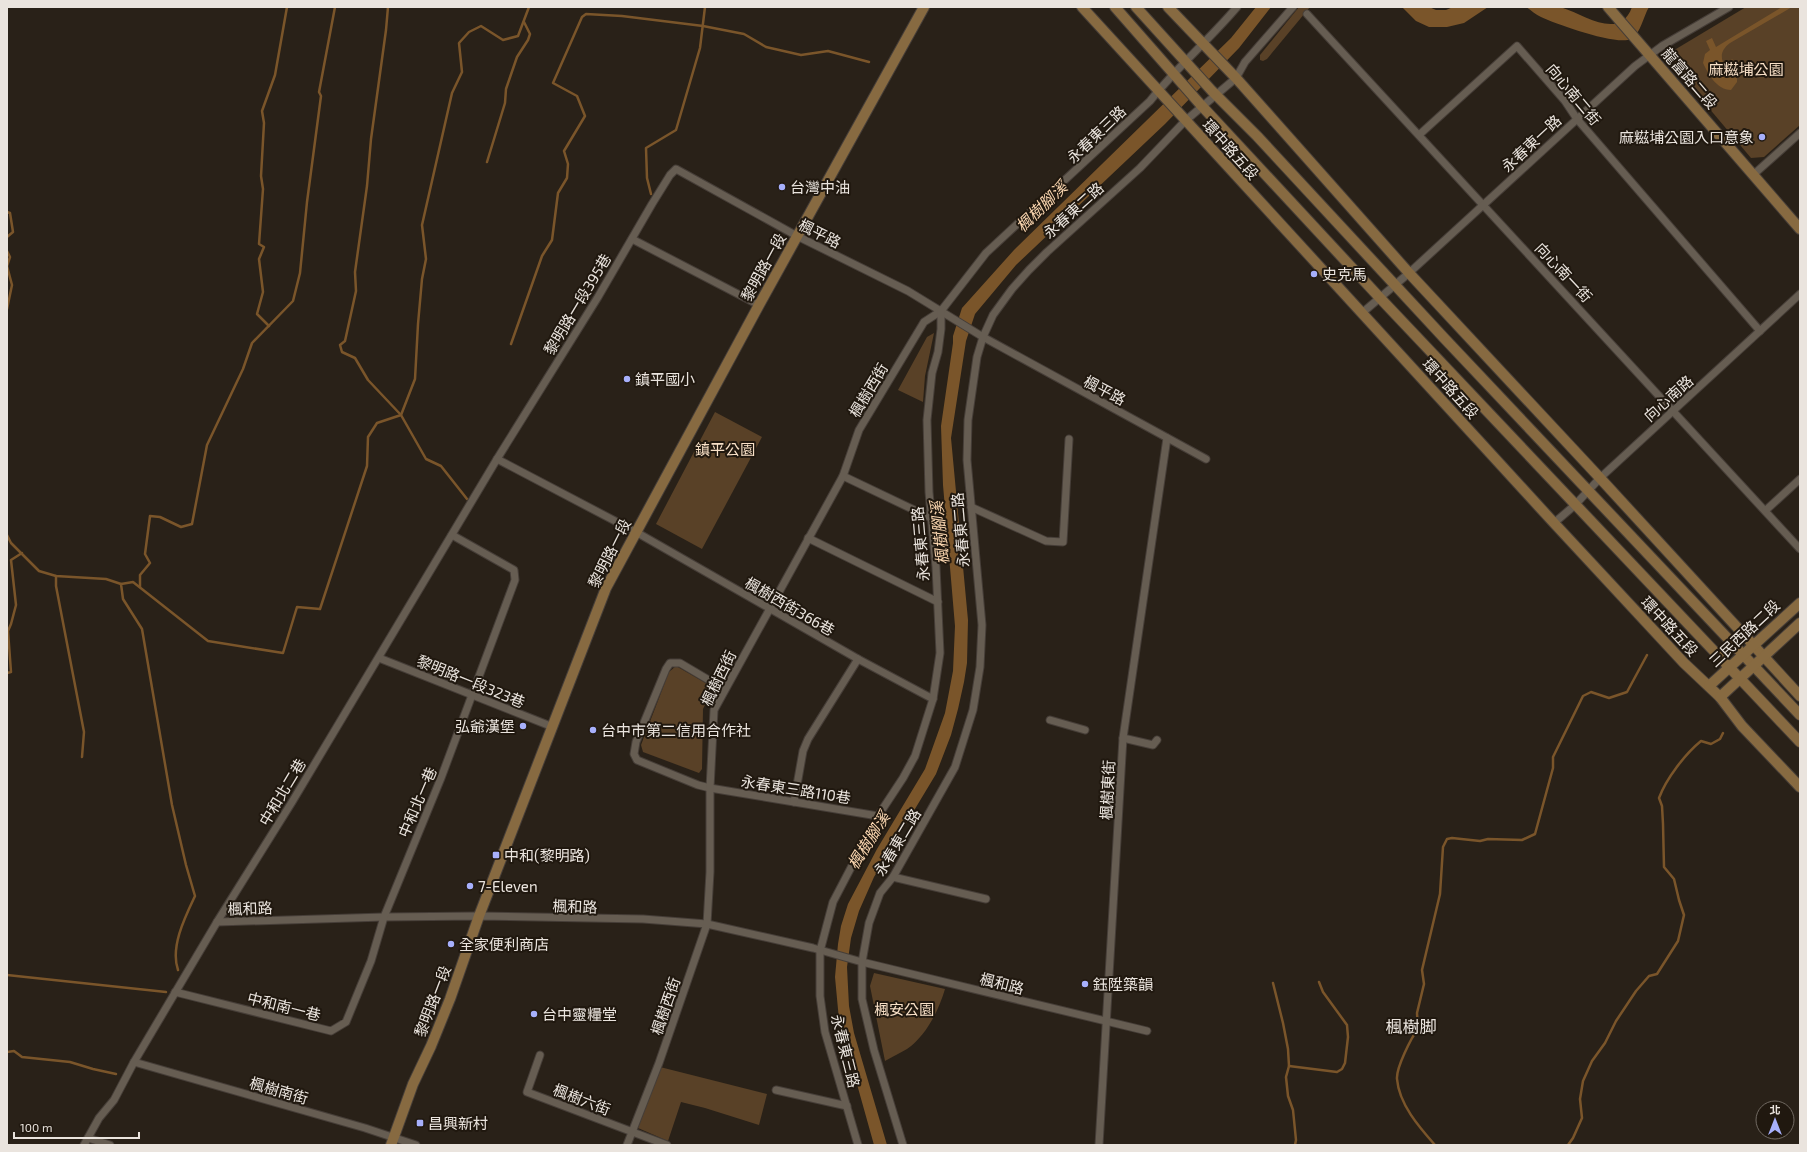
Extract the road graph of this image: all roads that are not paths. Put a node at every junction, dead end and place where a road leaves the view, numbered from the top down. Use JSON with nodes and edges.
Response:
{"nodes":[{"id":1,"x":924,"y":7,"type":"edge"},
{"id":2,"x":1082,"y":7,"type":"edge"},
{"id":3,"x":1115,"y":7,"type":"edge"},
{"id":4,"x":1136,"y":7,"type":"edge"},
{"id":5,"x":1168,"y":7,"type":"edge"},
{"id":6,"x":1237,"y":7,"type":"edge"},
{"id":7,"x":1292,"y":7,"type":"edge"},
{"id":8,"x":1728,"y":7,"type":"edge"},
{"id":9,"x":1609,"y":9,"type":"edge"},
{"id":10,"x":1307,"y":14,"type":"dead end"},
{"id":11,"x":1205,"y":46,"type":"junction"},
{"id":12,"x":1649,"y":54,"type":"junction"},
{"id":13,"x":1187,"y":63,"type":"junction"},
{"id":14,"x":1175,"y":75,"type":"junction"},
{"id":15,"x":1234,"y":76,"type":"junction"},
{"id":16,"x":1159,"y":91,"type":"junction"},
{"id":17,"x":1215,"y":93,"type":"junction"},
{"id":18,"x":1202,"y":105,"type":"junction"},
{"id":19,"x":1577,"y":119,"type":"junction"},
{"id":20,"x":1184,"y":120,"type":"junction"},
{"id":21,"x":1800,"y":132,"type":"edge"},
{"id":22,"x":1419,"y":135,"type":"junction"},
{"id":23,"x":682,"y":172,"type":"joint"},
{"id":24,"x":1754,"y":175,"type":"junction"},
{"id":25,"x":1484,"y":204,"type":"junction"},
{"id":26,"x":1800,"y":229,"type":"edge"},
{"id":27,"x":797,"y":236,"type":"junction"},
{"id":28,"x":632,"y":239,"type":"junction"},
{"id":29,"x":1409,"y":273,"type":"junction"},
{"id":30,"x":1396,"y":285,"type":"junction"},
{"id":31,"x":1800,"y":294,"type":"edge"},
{"id":32,"x":1380,"y":298,"type":"junction"},
{"id":33,"x":759,"y":305,"type":"junction"},
{"id":34,"x":941,"y":311,"type":"junction"},
{"id":35,"x":1362,"y":313,"type":"junction"},
{"id":36,"x":1760,"y":331,"type":"junction"},
{"id":37,"x":983,"y":337,"type":"junction"},
{"id":38,"x":1674,"y":411,"type":"junction"},
{"id":39,"x":1167,"y":438,"type":"junction"},
{"id":40,"x":1069,"y":439,"type":"dead end"},
{"id":41,"x":497,"y":459,"type":"junction"},
{"id":42,"x":1206,"y":459,"type":"dead end"},
{"id":43,"x":843,"y":476,"type":"junction"},
{"id":44,"x":1600,"y":478,"type":"junction"},
{"id":45,"x":1800,"y":479,"type":"edge"},
{"id":46,"x":1590,"y":490,"type":"junction"},
{"id":47,"x":1575,"y":504,"type":"junction"},
{"id":48,"x":972,"y":507,"type":"junction"},
{"id":49,"x":1766,"y":510,"type":"junction"},
{"id":50,"x":931,"y":518,"type":"junction"},
{"id":51,"x":1554,"y":523,"type":"junction"},
{"id":52,"x":636,"y":532,"type":"junction"},
{"id":53,"x":452,"y":535,"type":"junction"},
{"id":54,"x":808,"y":538,"type":"junction"},
{"id":55,"x":1800,"y":549,"type":"edge"},
{"id":56,"x":938,"y":602,"type":"junction"},
{"id":57,"x":1800,"y":603,"type":"edge"},
{"id":58,"x":770,"y":609,"type":"junction"},
{"id":59,"x":1800,"y":623,"type":"edge"},
{"id":60,"x":1754,"y":646,"type":"junction"},
{"id":61,"x":1744,"y":655,"type":"junction"},
{"id":62,"x":1764,"y":656,"type":"junction"},
{"id":63,"x":379,"y":658,"type":"junction"},
{"id":64,"x":858,"y":659,"type":"junction"},
{"id":65,"x":1754,"y":666,"type":"junction"},
{"id":66,"x":1730,"y":668,"type":"junction"},
{"id":67,"x":1740,"y":679,"type":"junction"},
{"id":68,"x":1709,"y":686,"type":"junction"},
{"id":69,"x":724,"y":689,"type":"junction"},
{"id":70,"x":471,"y":696,"type":"junction"},
{"id":71,"x":1800,"y":696,"type":"edge"},
{"id":72,"x":1720,"y":697,"type":"junction"},
{"id":73,"x":933,"y":699,"type":"junction"},
{"id":74,"x":1800,"y":715,"type":"edge"},
{"id":75,"x":1050,"y":720,"type":"dead end"},
{"id":76,"x":552,"y":727,"type":"junction"},
{"id":77,"x":1085,"y":730,"type":"dead end"},
{"id":78,"x":1123,"y":738,"type":"junction"},
{"id":79,"x":1157,"y":740,"type":"dead end"},
{"id":80,"x":1800,"y":742,"type":"edge"},
{"id":81,"x":1800,"y":786,"type":"edge"},
{"id":82,"x":710,"y":788,"type":"junction"},
{"id":83,"x":794,"y":802,"type":"junction"},
{"id":84,"x":878,"y":816,"type":"junction"},
{"id":85,"x":893,"y":876,"type":"junction"},
{"id":86,"x":986,"y":899,"type":"dead end"},
{"id":87,"x":480,"y":916,"type":"junction"},
{"id":88,"x":384,"y":917,"type":"junction"},
{"id":89,"x":217,"y":922,"type":"junction"},
{"id":90,"x":707,"y":924,"type":"junction"},
{"id":91,"x":820,"y":951,"type":"junction"},
{"id":92,"x":862,"y":962,"type":"junction"},
{"id":93,"x":175,"y":992,"type":"junction"},
{"id":94,"x":1107,"y":1021,"type":"junction"},
{"id":95,"x":1147,"y":1031,"type":"dead end"},
{"id":96,"x":540,"y":1055,"type":"dead end"},
{"id":97,"x":134,"y":1062,"type":"junction"},
{"id":98,"x":776,"y":1090,"type":"dead end"},
{"id":99,"x":847,"y":1106,"type":"junction"},
{"id":100,"x":632,"y":1132,"type":"junction"},
{"id":101,"x":88,"y":1138,"type":"junction"},
{"id":102,"x":393,"y":1141,"type":"edge"},
{"id":103,"x":84,"y":1145,"type":"edge"},
{"id":104,"x":110,"y":1145,"type":"edge"},
{"id":105,"x":416,"y":1145,"type":"edge"},
{"id":106,"x":627,"y":1145,"type":"edge"},
{"id":107,"x":667,"y":1145,"type":"edge"},
{"id":108,"x":858,"y":1145,"type":"edge"},
{"id":109,"x":903,"y":1145,"type":"edge"},
{"id":110,"x":1099,"y":1145,"type":"edge"}],
"edges":[{"from":1,"to":27,"type":"street","name":"黎明路一段"},
{"from":2,"to":16,"type":"street","name":"環中路五段"},
{"from":3,"to":14,"type":"street","name":"環中路五段"},
{"from":4,"to":13,"type":"street","name":"環中路五段"},
{"from":5,"to":11,"type":"street"},
{"from":6,"to":11,"type":"street","name":"永春東三路"},
{"from":7,"to":15,"type":"street","name":"永春東二路"},
{"from":8,"to":12,"type":"street","name":"永春東一路"},
{"from":9,"to":12,"type":"street","name":"龍富路二段"},
{"from":10,"to":22,"type":"street","name":"向心南一街"},
{"from":11,"to":13,"type":"street","name":"永春東三路"},
{"from":11,"to":15,"type":"street"},
{"from":12,"to":19,"type":"street","name":"永春東一路"},
{"from":12,"to":24,"type":"street","name":"龍富路二段"},
{"from":13,"to":14,"type":"street","name":"永春東三路"},
{"from":13,"to":17,"type":"street","name":"環中路五段"},
{"from":14,"to":16,"type":"street","name":"永春東三路"},
{"from":14,"to":18,"type":"street","name":"環中路五段"},
{"from":15,"to":17,"type":"street","name":"永春東二路"},
{"from":15,"to":29,"type":"street"},
{"from":16,"to":20,"type":"street","name":"環中路五段"},
{"from":16,"to":34,"type":"street","name":"永春東三路"},
{"from":17,"to":18,"type":"street","name":"永春東二路"},
{"from":17,"to":30,"type":"street","name":"環中路五段"},
{"from":18,"to":20,"type":"street","name":"永春東二路"},
{"from":18,"to":32,"type":"street","name":"環中路五段"},
{"from":19,"to":22,"type":"street","name":"向心南二街"},
{"from":19,"to":25,"type":"street","name":"永春東一路"},
{"from":19,"to":36,"type":"street","name":"向心南二街"},
{"from":20,"to":35,"type":"street","name":"環中路五段"},
{"from":20,"to":37,"type":"street","name":"永春東二路"},
{"from":21,"to":24,"type":"street"},
{"from":22,"to":25,"type":"street","name":"向心南一街"},
{"from":23,"to":27,"type":"street","name":"楓平路"},
{"from":23,"to":28,"type":"street","name":"黎明路一段395巷"},
{"from":24,"to":26,"type":"street","name":"龍富路二段"},
{"from":25,"to":29,"type":"street","name":"永春東一路"},
{"from":25,"to":38,"type":"street","name":"向心南一街"},
{"from":27,"to":33,"type":"street","name":"黎明路一段"},
{"from":27,"to":34,"type":"street","name":"楓平路"},
{"from":28,"to":33,"type":"street"},
{"from":28,"to":41,"type":"street","name":"黎明路一段395巷"},
{"from":29,"to":30,"type":"street","name":"永春東一路"},
{"from":29,"to":44,"type":"street"},
{"from":30,"to":32,"type":"street","name":"永春東一路"},
{"from":30,"to":46,"type":"street","name":"環中路五段"},
{"from":31,"to":36,"type":"street","name":"向心南路"},
{"from":32,"to":35,"type":"street","name":"永春東一路"},
{"from":32,"to":47,"type":"street","name":"環中路五段"},
{"from":33,"to":52,"type":"street","name":"黎明路一段"},
{"from":34,"to":37,"type":"street","name":"楓平路"},
{"from":34,"to":43,"type":"street","name":"楓樹西街"},
{"from":34,"to":50,"type":"street","name":"永春東三路"},
{"from":35,"to":51,"type":"street","name":"環中路五段"},
{"from":36,"to":38,"type":"street","name":"向心南路"},
{"from":37,"to":39,"type":"street","name":"楓平路"},
{"from":37,"to":48,"type":"street","name":"永春東二路"},
{"from":38,"to":44,"type":"street","name":"向心南路"},
{"from":38,"to":49,"type":"street","name":"向心南一街"},
{"from":39,"to":42,"type":"street","name":"楓平路"},
{"from":39,"to":78,"type":"street","name":"楓樹東街"},
{"from":40,"to":48,"type":"street"},
{"from":41,"to":52,"type":"street"},
{"from":41,"to":53,"type":"street","name":"黎明路一段395巷"},
{"from":43,"to":50,"type":"street"},
{"from":43,"to":54,"type":"street","name":"楓樹西街"},
{"from":44,"to":46,"type":"street","name":"向心南路"},
{"from":44,"to":60,"type":"street"},
{"from":45,"to":49,"type":"street"},
{"from":46,"to":47,"type":"street","name":"向心南路"},
{"from":46,"to":61,"type":"street","name":"環中路五段"},
{"from":47,"to":51,"type":"street","name":"向心南路"},
{"from":47,"to":66,"type":"street","name":"環中路五段"},
{"from":48,"to":85,"type":"street","name":"永春東二路"},
{"from":49,"to":55,"type":"street","name":"向心南一街"},
{"from":50,"to":56,"type":"street","name":"永春東三路"},
{"from":51,"to":68,"type":"street","name":"環中路五段"},
{"from":52,"to":58,"type":"street","name":"楓樹西街366巷"},
{"from":52,"to":76,"type":"street","name":"黎明路一段"},
{"from":53,"to":63,"type":"street","name":"中和北二巷"},
{"from":53,"to":70,"type":"street","name":"中和北一巷"},
{"from":54,"to":56,"type":"street"},
{"from":54,"to":58,"type":"street","name":"楓樹西街"},
{"from":56,"to":73,"type":"street","name":"永春東三路"},
{"from":57,"to":60,"type":"street","name":"三民西路二段"},
{"from":58,"to":64,"type":"street","name":"楓樹西街366巷"},
{"from":58,"to":69,"type":"street","name":"楓樹西街"},
{"from":59,"to":62,"type":"street","name":"三民西路二段"},
{"from":60,"to":61,"type":"street","name":"三民西路二段"},
{"from":60,"to":62,"type":"street"},
{"from":61,"to":65,"type":"street","name":"環中路五段"},
{"from":61,"to":66,"type":"street","name":"三民西路二段"},
{"from":62,"to":65,"type":"street","name":"三民西路二段"},
{"from":62,"to":71,"type":"street"},
{"from":63,"to":70,"type":"street","name":"黎明路一段323巷"},
{"from":63,"to":89,"type":"street","name":"中和北二巷"},
{"from":64,"to":73,"type":"street","name":"楓樹西街366巷"},
{"from":64,"to":83,"type":"street"},
{"from":65,"to":67,"type":"street","name":"三民西路二段"},
{"from":65,"to":74,"type":"street","name":"環中路五段"},
{"from":66,"to":67,"type":"street","name":"環中路五段"},
{"from":66,"to":68,"type":"street","name":"三民西路二段"},
{"from":67,"to":72,"type":"street","name":"三民西路二段"},
{"from":67,"to":80,"type":"street","name":"環中路五段"},
{"from":68,"to":72,"type":"street","name":"環中路五段"},
{"from":69,"to":82,"type":"street","name":"楓樹西街"},
{"from":69,"to":82,"type":"street","name":"永春東三路110巷"},
{"from":70,"to":76,"type":"street","name":"黎明路一段323巷"},
{"from":70,"to":88,"type":"street","name":"中和北一巷"},
{"from":72,"to":81,"type":"street","name":"環中路五段"},
{"from":73,"to":84,"type":"street","name":"永春東三路"},
{"from":75,"to":77,"type":"street"},
{"from":76,"to":87,"type":"street","name":"黎明路一段"},
{"from":78,"to":79,"type":"street"},
{"from":78,"to":94,"type":"street","name":"楓樹東街"},
{"from":82,"to":83,"type":"street","name":"永春東三路110巷"},
{"from":82,"to":90,"type":"street","name":"楓樹西街"},
{"from":83,"to":84,"type":"street","name":"永春東三路110巷"},
{"from":84,"to":91,"type":"street","name":"永春東三路"},
{"from":85,"to":86,"type":"street"},
{"from":85,"to":92,"type":"street","name":"永春東二路"},
{"from":87,"to":88,"type":"street","name":"楓和路"},
{"from":87,"to":90,"type":"street","name":"楓和路"},
{"from":87,"to":102,"type":"street","name":"黎明路一段"},
{"from":88,"to":89,"type":"street","name":"楓和路"},
{"from":88,"to":93,"type":"street","name":"中和南一巷"},
{"from":89,"to":93,"type":"street","name":"中和北二巷"},
{"from":90,"to":91,"type":"street","name":"楓和路"},
{"from":90,"to":100,"type":"street","name":"楓樹西街"},
{"from":91,"to":92,"type":"street","name":"楓和路"},
{"from":91,"to":99,"type":"street","name":"永春東三路"},
{"from":92,"to":94,"type":"street","name":"楓和路"},
{"from":92,"to":109,"type":"street","name":"永春東二路"},
{"from":93,"to":97,"type":"street","name":"中和北二巷"},
{"from":94,"to":95,"type":"street","name":"楓和路"},
{"from":94,"to":110,"type":"street","name":"楓樹東街"},
{"from":96,"to":100,"type":"street","name":"楓樹六街"},
{"from":97,"to":101,"type":"street","name":"中和北二巷"},
{"from":97,"to":102,"type":"street","name":"楓樹南街"},
{"from":98,"to":99,"type":"street"},
{"from":99,"to":108,"type":"street","name":"永春東三路"},
{"from":100,"to":106,"type":"street","name":"楓樹西街"},
{"from":100,"to":107,"type":"street","name":"楓樹六街"},
{"from":101,"to":103,"type":"street","name":"中和北二巷"},
{"from":101,"to":104,"type":"street"},
{"from":102,"to":105,"type":"street","name":"楓樹南街"}]}
